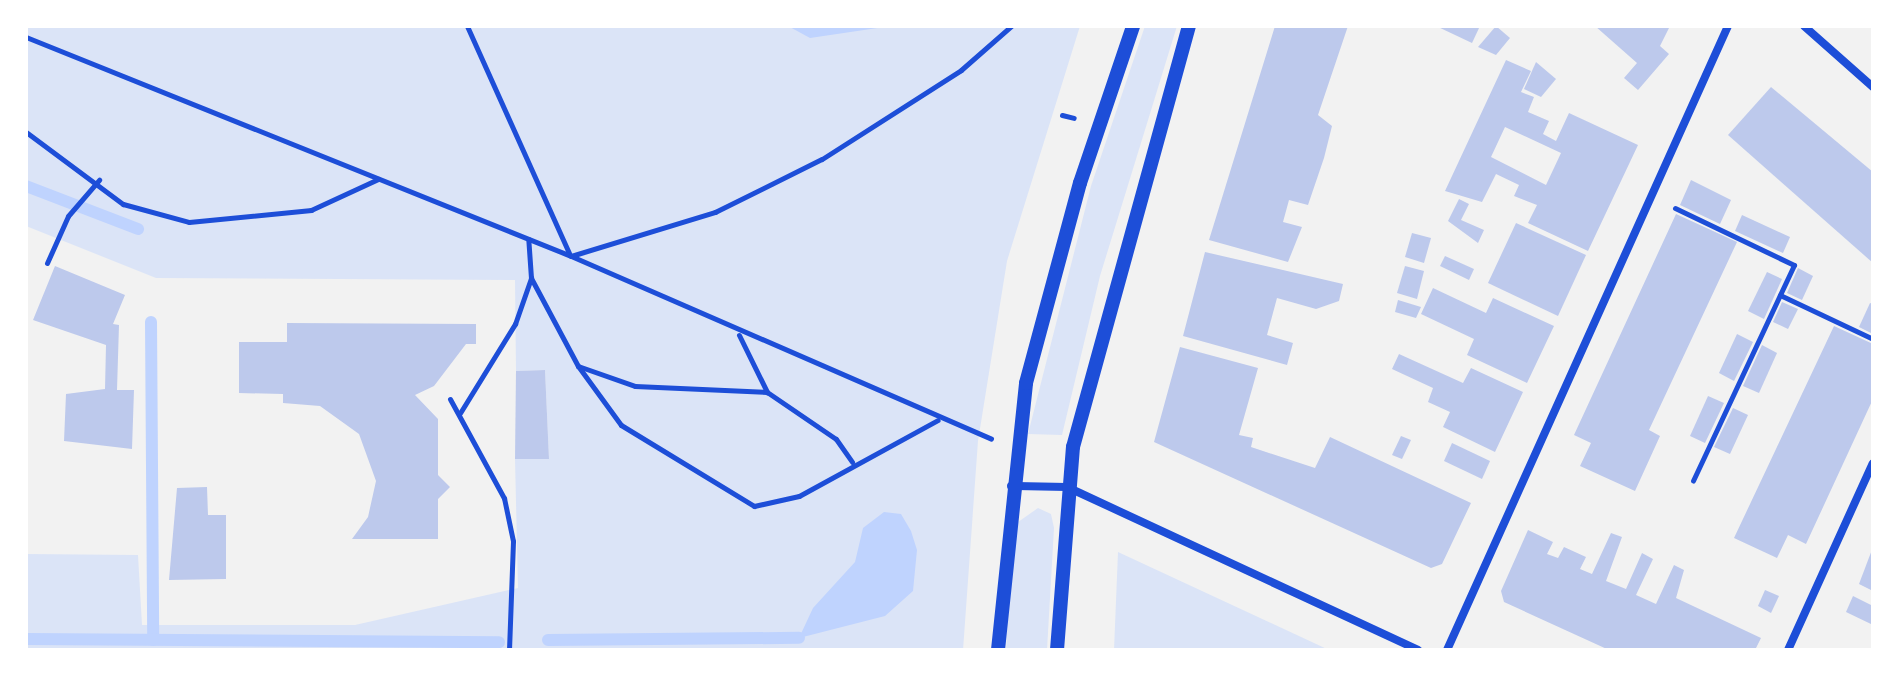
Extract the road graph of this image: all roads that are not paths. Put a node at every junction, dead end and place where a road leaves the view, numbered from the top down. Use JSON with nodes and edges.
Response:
{"nodes":[{"id":1,"x":1133,"y":26,"type":"edge"},
{"id":2,"x":1189,"y":26,"type":"edge"},
{"id":3,"x":1728,"y":26,"type":"edge"},
{"id":4,"x":1804,"y":26,"type":"edge"},
{"id":5,"x":1873,"y":87,"type":"edge"},
{"id":6,"x":1873,"y":463,"type":"edge"},
{"id":7,"x":1010,"y":486,"type":"junction"},
{"id":8,"x":1067,"y":487,"type":"junction"},
{"id":9,"x":998,"y":650,"type":"edge"},
{"id":10,"x":1057,"y":650,"type":"edge"},
{"id":11,"x":1418,"y":650,"type":"edge"},
{"id":12,"x":1447,"y":650,"type":"edge"},
{"id":13,"x":1788,"y":650,"type":"edge"}],
"edges":[{"from":1,"to":7,"type":"street"},
{"from":2,"to":8,"type":"street"},
{"from":3,"to":12,"type":"street"},
{"from":4,"to":5,"type":"street"},
{"from":6,"to":13,"type":"street"},
{"from":7,"to":8,"type":"street"},
{"from":7,"to":9,"type":"street"},
{"from":8,"to":10,"type":"street"},
{"from":8,"to":11,"type":"street"}]}
